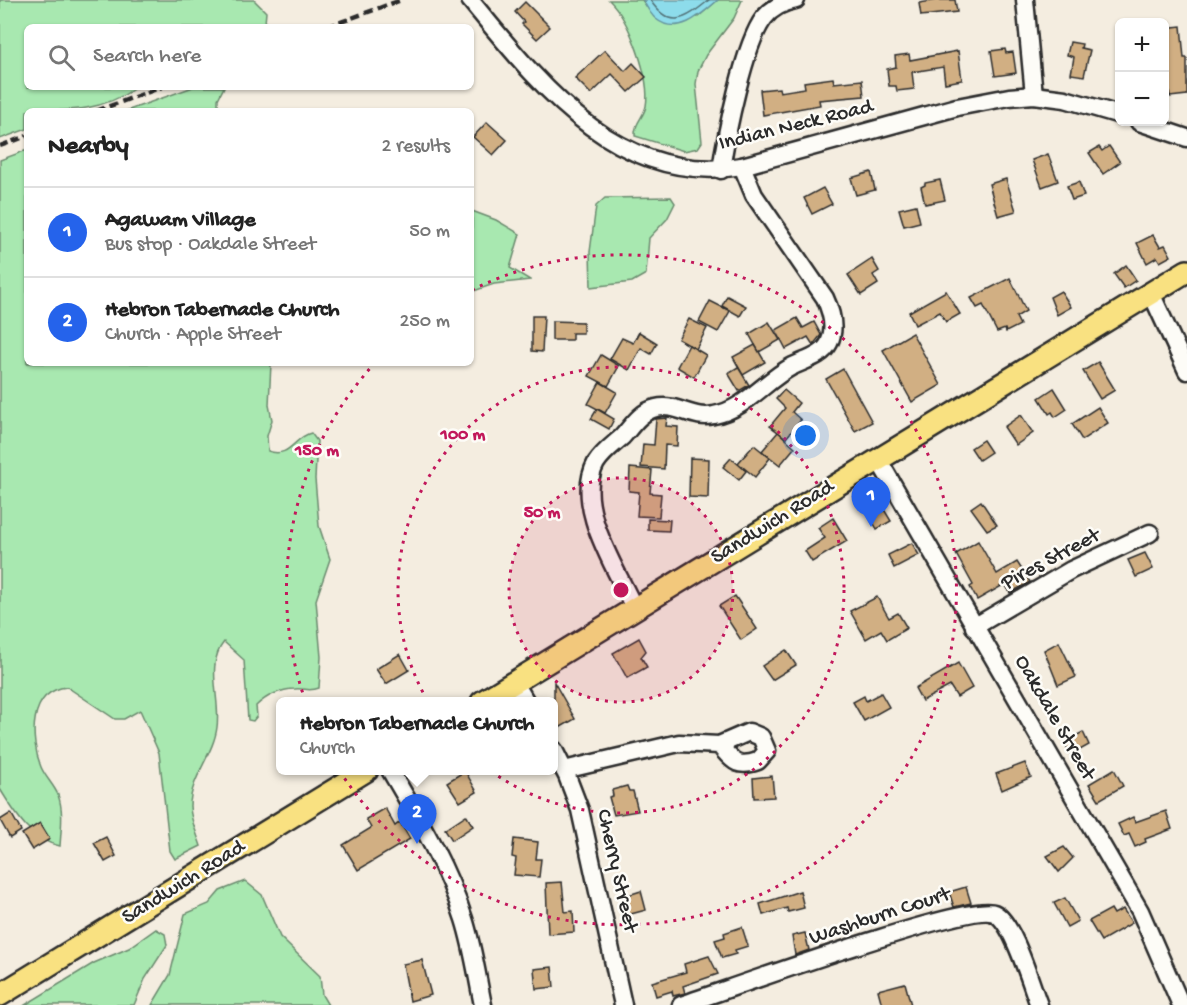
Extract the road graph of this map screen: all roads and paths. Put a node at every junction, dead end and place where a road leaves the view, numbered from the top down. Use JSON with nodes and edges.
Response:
{"nodes":[{"id":1,"x":470,"y":0,"type":"edge"},
{"id":2,"x":796,"y":0,"type":"edge"},
{"id":3,"x":1025,"y":0,"type":"edge"},
{"id":4,"x":1034,"y":95,"type":"junction"},
{"id":5,"x":1115,"y":114,"type":"edge"},
{"id":6,"x":1151,"y":126,"type":"edge"},
{"id":7,"x":1187,"y":138,"type":"edge"},
{"id":8,"x":742,"y":166,"type":"junction"},
{"id":9,"x":720,"y":170,"type":"junction"},
{"id":10,"x":1187,"y":271,"type":"edge"},
{"id":11,"x":1151,"y":293,"type":"junction"},
{"id":12,"x":1187,"y":371,"type":"edge"},
{"id":13,"x":878,"y":459,"type":"junction"},
{"id":14,"x":1150,"y":533,"type":"dead end"},
{"id":15,"x":634,"y":608,"type":"junction"},
{"id":16,"x":974,"y":627,"type":"junction"},
{"id":17,"x":514,"y":681,"type":"junction"},
{"id":18,"x":490,"y":697,"type":"edge"},
{"id":19,"x":523,"y":697,"type":"edge"},
{"id":20,"x":718,"y":745,"type":"dead end"},
{"id":21,"x":558,"y":758,"type":"edge"},
{"id":22,"x":564,"y":770,"type":"junction"},
{"id":23,"x":360,"y":775,"type":"edge"},
{"id":24,"x":392,"y":775,"type":"edge"},
{"id":25,"x":0,"y":995,"type":"edge"},
{"id":26,"x":483,"y":1005,"type":"edge"},
{"id":27,"x":623,"y":1005,"type":"edge"},
{"id":28,"x":681,"y":1005,"type":"edge"},
{"id":29,"x":1039,"y":1005,"type":"edge"},
{"id":30,"x":1181,"y":1005,"type":"edge"}],
"edges":[{"from":1,"to":9,"type":"street","name":"Indian Neck Road"},
{"from":2,"to":9,"type":"street"},
{"from":3,"to":4,"type":"street"},
{"from":4,"to":5,"type":"street","name":"Indian Neck Road"},
{"from":4,"to":8,"type":"street","name":"Indian Neck Road"},
{"from":6,"to":7,"type":"street"},
{"from":8,"to":9,"type":"street","name":"Indian Neck Road"},
{"from":8,"to":15,"type":"street"},
{"from":10,"to":11,"type":"main road","name":"Sandwich Road"},
{"from":11,"to":12,"type":"street"},
{"from":11,"to":13,"type":"main road","name":"Sandwich Road"},
{"from":13,"to":15,"type":"main road","name":"Sandwich Road"},
{"from":13,"to":16,"type":"street","name":"Oakdale Street"},
{"from":14,"to":16,"type":"street","name":"Pires Street"},
{"from":15,"to":17,"type":"main road","name":"Sandwich Road"},
{"from":16,"to":30,"type":"street","name":"Oakdale Street"},
{"from":17,"to":18,"type":"main road","name":"Sandwich Road"},
{"from":17,"to":19,"type":"street"},
{"from":20,"to":22,"type":"street"},
{"from":21,"to":22,"type":"street","name":"Cherry Street"},
{"from":22,"to":27,"type":"street","name":"Cherry Street"},
{"from":23,"to":25,"type":"main road","name":"Sandwich Road"},
{"from":24,"to":26,"type":"street"},
{"from":28,"to":29,"type":"street","name":"Washburn Court"}]}
